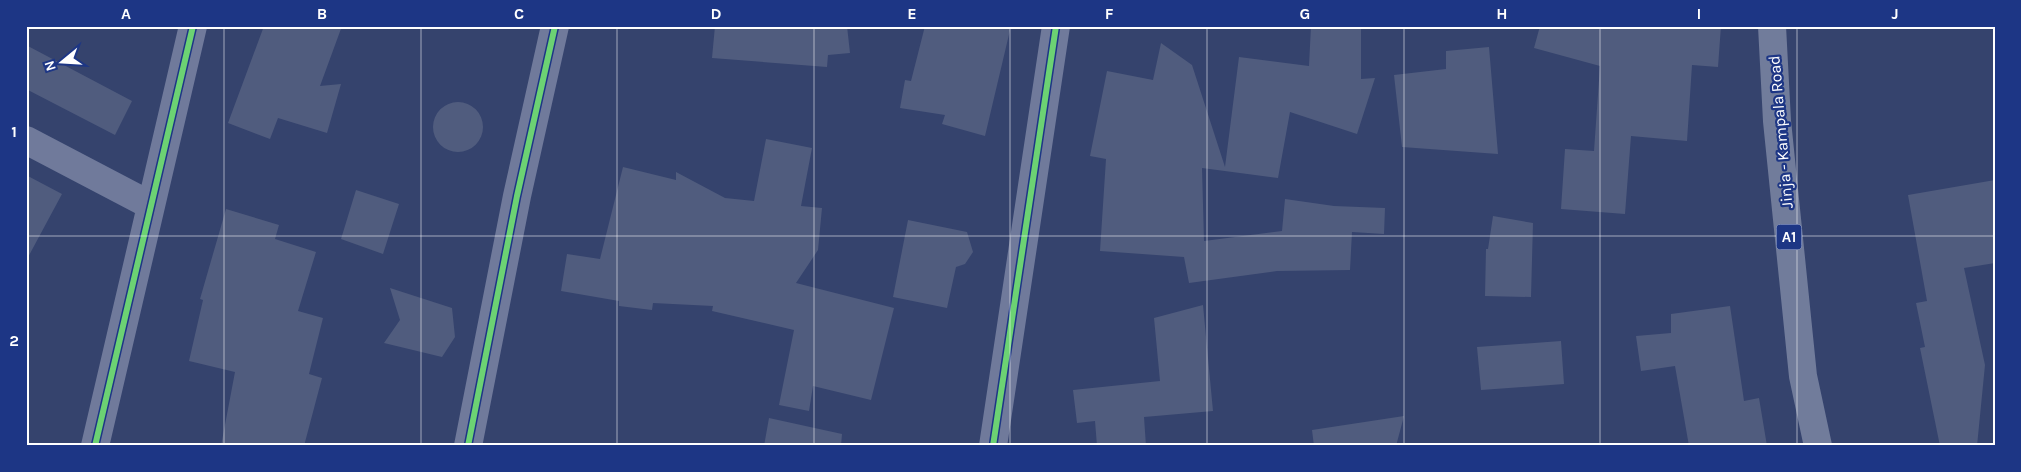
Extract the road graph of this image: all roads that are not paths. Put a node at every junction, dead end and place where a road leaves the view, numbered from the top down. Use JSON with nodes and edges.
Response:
{"nodes":[{"id":1,"x":193,"y":26,"type":"edge"},
{"id":2,"x":555,"y":26,"type":"edge"},
{"id":3,"x":1056,"y":26,"type":"edge"},
{"id":4,"x":1772,"y":26,"type":"edge"},
{"id":5,"x":26,"y":140,"type":"edge"},
{"id":6,"x":150,"y":205,"type":"junction"},
{"id":7,"x":94,"y":446,"type":"edge"},
{"id":8,"x":468,"y":446,"type":"edge"},
{"id":9,"x":993,"y":446,"type":"edge"},
{"id":10,"x":1818,"y":446,"type":"edge"}],
"edges":[{"from":1,"to":6,"type":"street"},
{"from":2,"to":8,"type":"street"},
{"from":3,"to":9,"type":"street"},
{"from":4,"to":10,"type":"highway","name":"Jinja - Kampala Road","number":"A1"},
{"from":5,"to":6,"type":"street"},
{"from":6,"to":7,"type":"street"}]}
